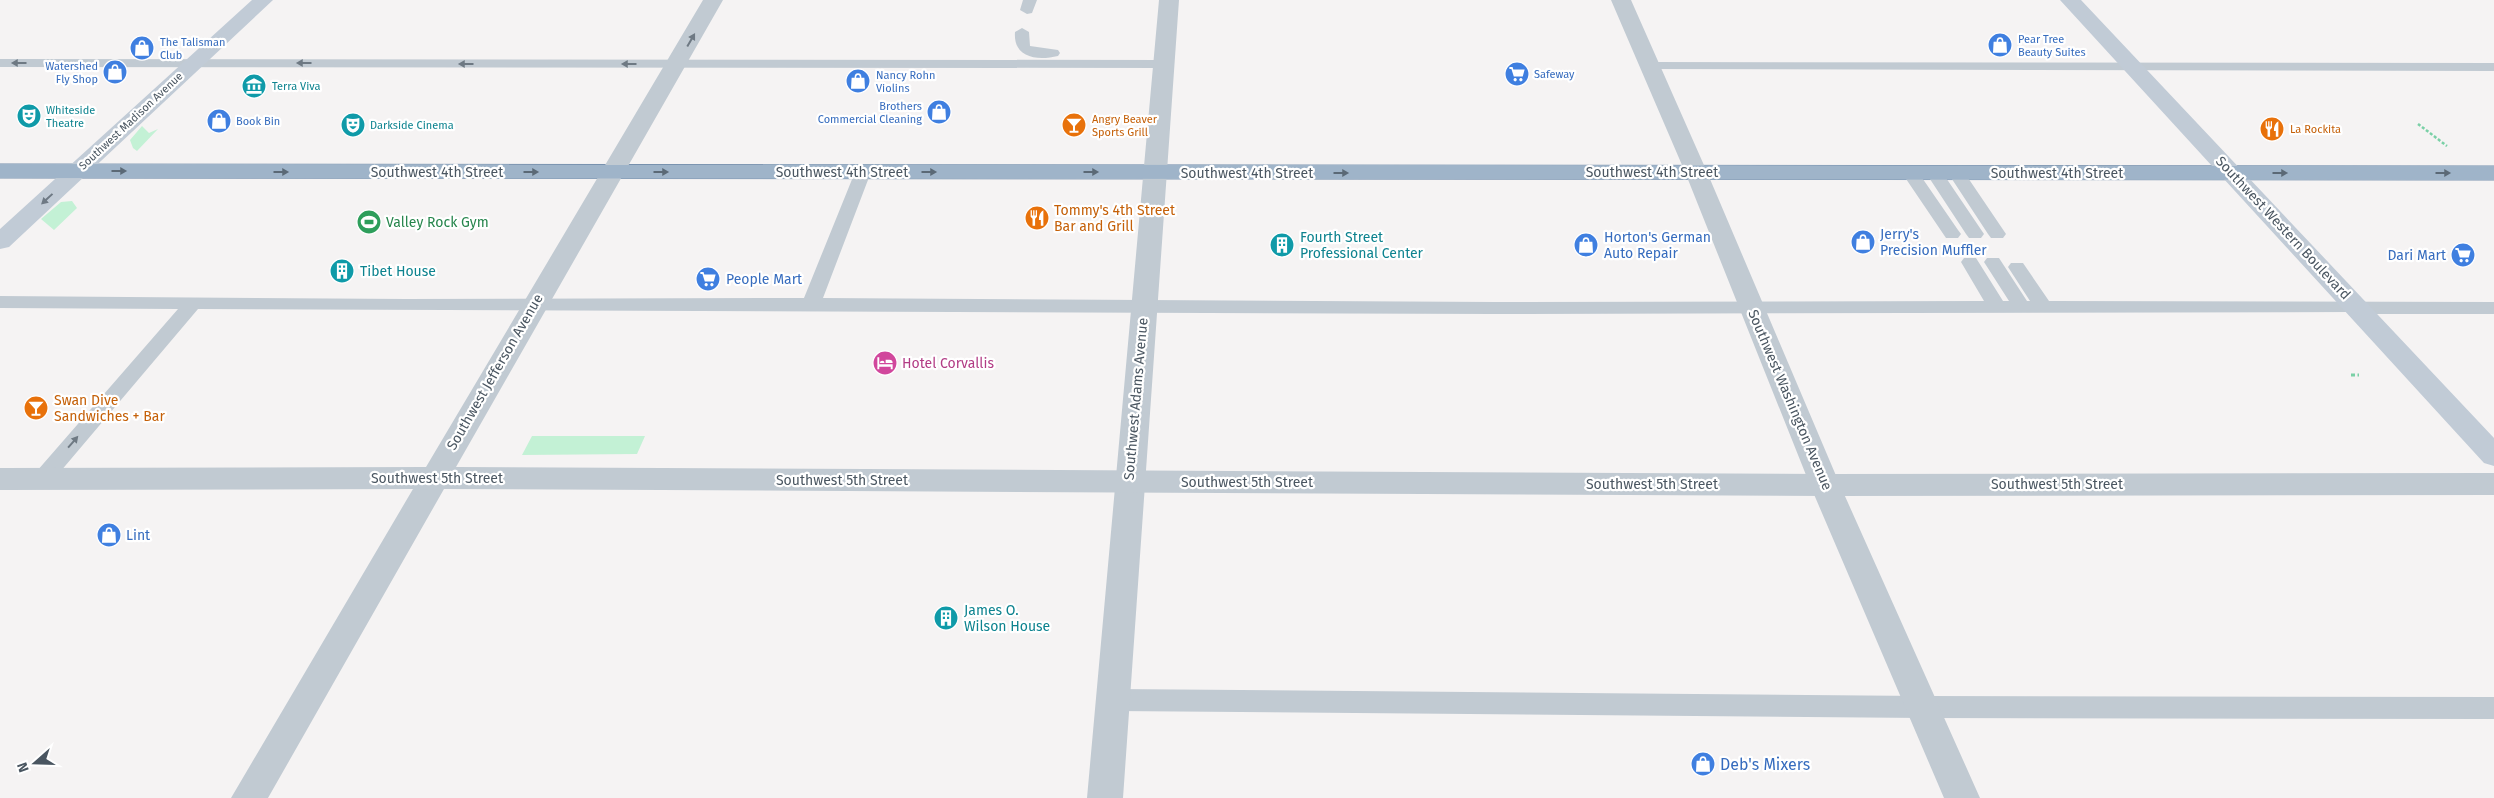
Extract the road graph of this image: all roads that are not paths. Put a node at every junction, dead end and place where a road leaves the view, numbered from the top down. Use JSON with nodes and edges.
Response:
{"nodes":[{"id":1,"x":263,"y":0,"type":"edge"},
{"id":2,"x":713,"y":0,"type":"edge"},
{"id":3,"x":1169,"y":0,"type":"edge"},
{"id":4,"x":1621,"y":0,"type":"edge"},
{"id":5,"x":2070,"y":0,"type":"edge"},
{"id":6,"x":1022,"y":32,"type":"dead end"},
{"id":7,"x":1164,"y":58,"type":"junction"},
{"id":8,"x":194,"y":63,"type":"junction"},
{"id":9,"x":678,"y":63,"type":"junction"},
{"id":10,"x":0,"y":64,"type":"edge"},
{"id":11,"x":1650,"y":66,"type":"junction"},
{"id":12,"x":2131,"y":66,"type":"junction"},
{"id":13,"x":2494,"y":67,"type":"edge"},
{"id":14,"x":0,"y":171,"type":"edge"},
{"id":15,"x":77,"y":171,"type":"junction"},
{"id":16,"x":612,"y":172,"type":"junction"},
{"id":17,"x":863,"y":172,"type":"junction"},
{"id":18,"x":1155,"y":172,"type":"junction"},
{"id":19,"x":1696,"y":172,"type":"junction"},
{"id":20,"x":1910,"y":173,"type":"junction"},
{"id":21,"x":1945,"y":173,"type":"junction"},
{"id":22,"x":2231,"y":173,"type":"junction"},
{"id":23,"x":2494,"y":174,"type":"edge"},
{"id":24,"x":1952,"y":234,"type":"dead end"},
{"id":25,"x":1975,"y":234,"type":"dead end"},
{"id":26,"x":1996,"y":234,"type":"dead end"},
{"id":27,"x":0,"y":242,"type":"edge"},
{"id":28,"x":1970,"y":262,"type":"dead end"},
{"id":29,"x":1993,"y":262,"type":"dead end"},
{"id":30,"x":2017,"y":267,"type":"dead end"},
{"id":31,"x":0,"y":302,"type":"edge"},
{"id":32,"x":192,"y":304,"type":"junction"},
{"id":33,"x":811,"y":304,"type":"junction"},
{"id":34,"x":1144,"y":305,"type":"junction"},
{"id":35,"x":534,"y":306,"type":"junction"},
{"id":36,"x":1751,"y":306,"type":"junction"},
{"id":37,"x":1996,"y":307,"type":"junction"},
{"id":38,"x":2022,"y":307,"type":"junction"},
{"id":39,"x":2044,"y":307,"type":"junction"},
{"id":40,"x":2357,"y":307,"type":"junction"},
{"id":41,"x":2494,"y":308,"type":"edge"},
{"id":42,"x":2494,"y":456,"type":"edge"},
{"id":43,"x":434,"y":478,"type":"junction"},
{"id":44,"x":0,"y":479,"type":"edge"},
{"id":45,"x":41,"y":479,"type":"junction"},
{"id":46,"x":1130,"y":482,"type":"junction"},
{"id":47,"x":2494,"y":484,"type":"edge"},
{"id":48,"x":1825,"y":485,"type":"junction"},
{"id":49,"x":1114,"y":700,"type":"junction"},
{"id":50,"x":1923,"y":708,"type":"junction"},
{"id":51,"x":2494,"y":708,"type":"edge"},
{"id":52,"x":250,"y":798,"type":"edge"},
{"id":53,"x":1105,"y":798,"type":"edge"},
{"id":54,"x":1962,"y":798,"type":"edge"}],
"edges":[{"from":1,"to":8,"type":"main road","name":"Southwest Madison Avenue"},
{"from":9,"to":2,"type":"street","name":"Southwest Jefferson Avenue","one_way":true},
{"from":3,"to":7,"type":"street","name":"Southwest Adams Avenue"},
{"from":4,"to":11,"type":"street","name":"Southwest Washington Avenue"},
{"from":5,"to":12,"type":"main road","name":"Southwest Western Boulevard"},
{"from":6,"to":7,"type":"lane"},
{"from":7,"to":9,"type":"lane"},
{"from":7,"to":18,"type":"street","name":"Southwest Adams Avenue"},
{"from":9,"to":8,"type":"lane","one_way":true},
{"from":8,"to":10,"type":"lane","one_way":true},
{"from":8,"to":15,"type":"main road","name":"Southwest Madison Avenue"},
{"from":9,"to":16,"type":"street","name":"Southwest Jefferson Avenue"},
{"from":11,"to":12,"type":"lane"},
{"from":11,"to":19,"type":"street","name":"Southwest Washington Avenue"},
{"from":12,"to":13,"type":"lane"},
{"from":12,"to":22,"type":"main road","name":"Southwest Western Boulevard"},
{"from":14,"to":15,"type":"highway","name":"Southwest 4th Street"},
{"from":15,"to":16,"type":"highway","name":"Southwest 4th Street","one_way":true},
{"from":15,"to":27,"type":"main road","name":"Southwest Madison Avenue","one_way":true},
{"from":16,"to":17,"type":"highway","name":"Southwest 4th Street","one_way":true},
{"from":16,"to":35,"type":"street","name":"Southwest Jefferson Avenue"},
{"from":17,"to":18,"type":"highway","name":"Southwest 4th Street","one_way":true},
{"from":17,"to":33,"type":"lane"},
{"from":18,"to":19,"type":"highway","name":"Southwest 4th Street","one_way":true},
{"from":18,"to":34,"type":"street","name":"Southwest Adams Avenue"},
{"from":19,"to":20,"type":"highway","name":"Southwest 4th Street"},
{"from":19,"to":36,"type":"street","name":"Southwest Washington Avenue"},
{"from":20,"to":21,"type":"highway","name":"Southwest 4th Street"},
{"from":20,"to":24,"type":"lane"},
{"from":21,"to":22,"type":"highway","name":"Southwest 4th Street"},
{"from":21,"to":25,"type":"lane"},
{"from":21,"to":26,"type":"lane"},
{"from":22,"to":23,"type":"highway","name":"Southwest 4th Street","one_way":true},
{"from":22,"to":40,"type":"main road","name":"Southwest Western Boulevard"},
{"from":28,"to":37,"type":"lane"},
{"from":29,"to":38,"type":"lane"},
{"from":30,"to":39,"type":"lane"},
{"from":31,"to":32,"type":"lane"},
{"from":32,"to":35,"type":"lane"},
{"from":45,"to":32,"type":"lane","one_way":true},
{"from":33,"to":34,"type":"lane"},
{"from":33,"to":35,"type":"lane"},
{"from":34,"to":36,"type":"lane"},
{"from":34,"to":46,"type":"street","name":"Southwest Adams Avenue"},
{"from":35,"to":43,"type":"street","name":"Southwest Jefferson Avenue"},
{"from":36,"to":37,"type":"lane"},
{"from":36,"to":48,"type":"street","name":"Southwest Washington Avenue"},
{"from":37,"to":38,"type":"lane"},
{"from":38,"to":39,"type":"lane"},
{"from":39,"to":40,"type":"lane"},
{"from":40,"to":41,"type":"lane"},
{"from":40,"to":42,"type":"main road","name":"Southwest Western Boulevard"},
{"from":43,"to":45,"type":"street","name":"Southwest 5th Street"},
{"from":43,"to":46,"type":"street","name":"Southwest 5th Street"},
{"from":43,"to":52,"type":"street","name":"Southwest Jefferson Avenue"},
{"from":44,"to":45,"type":"street","name":"Southwest 5th Street"},
{"from":46,"to":48,"type":"street","name":"Southwest 5th Street"},
{"from":46,"to":49,"type":"street","name":"Southwest Adams Avenue"},
{"from":47,"to":48,"type":"street","name":"Southwest 5th Street"},
{"from":48,"to":50,"type":"street","name":"Southwest Washington Avenue"},
{"from":49,"to":50,"type":"lane"},
{"from":49,"to":53,"type":"street","name":"Southwest Adams Avenue"},
{"from":50,"to":51,"type":"lane"},
{"from":50,"to":54,"type":"street","name":"Southwest Washington Avenue"}]}
